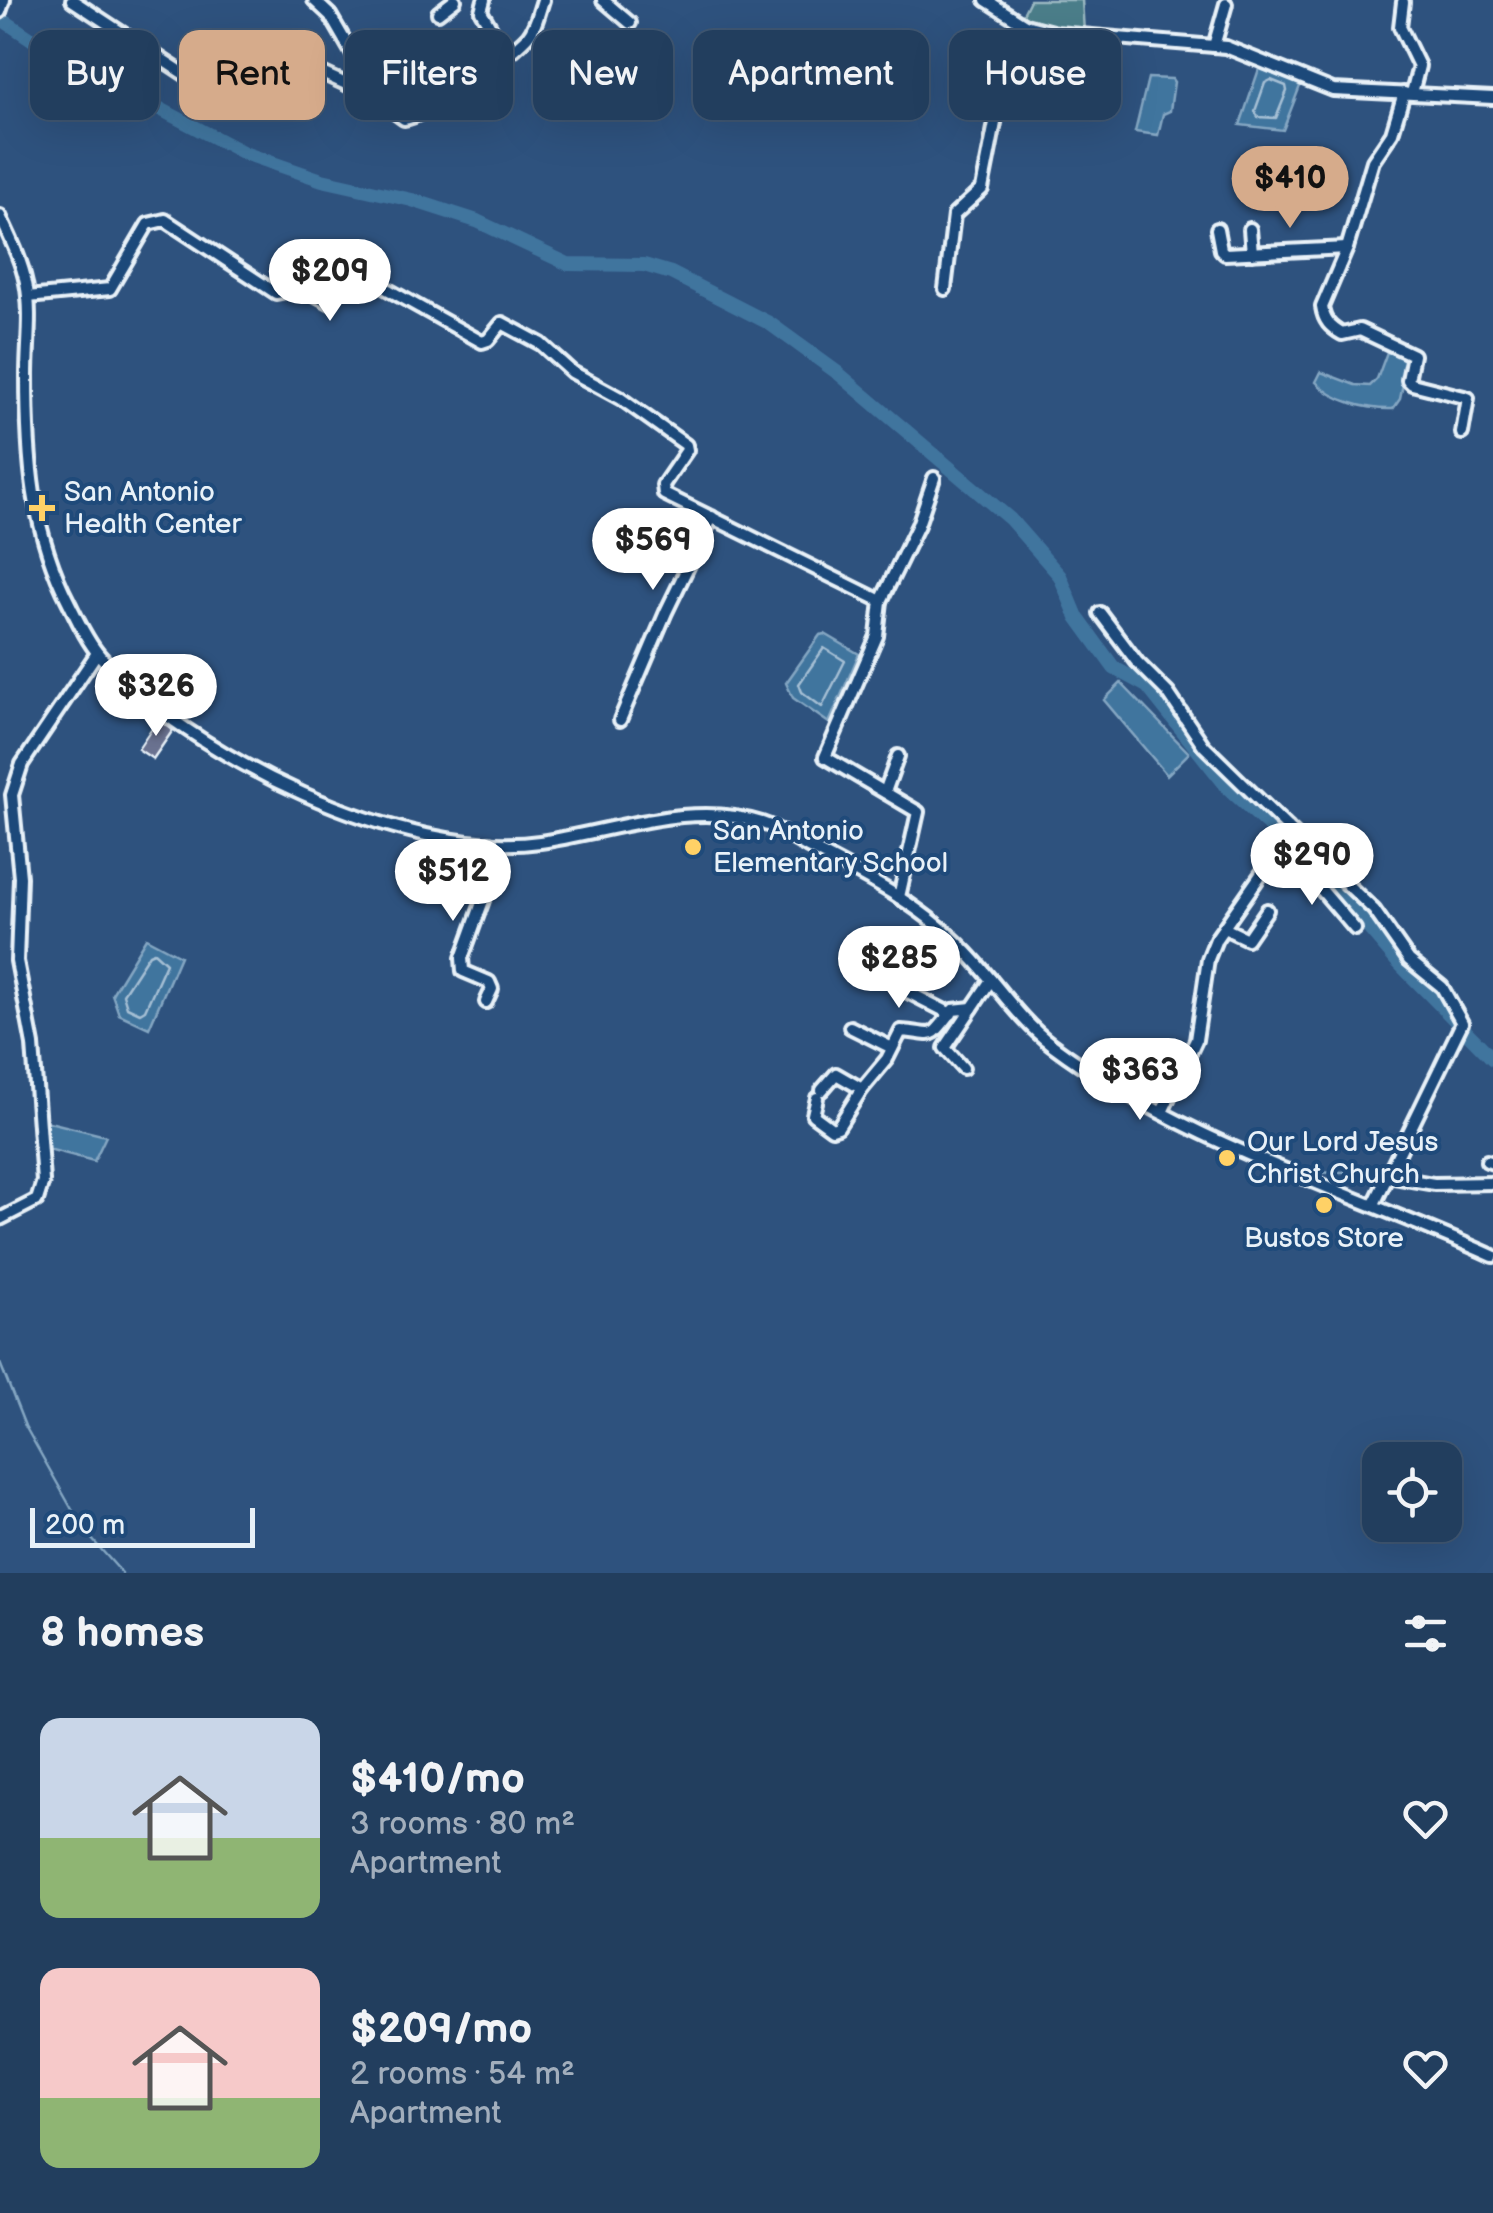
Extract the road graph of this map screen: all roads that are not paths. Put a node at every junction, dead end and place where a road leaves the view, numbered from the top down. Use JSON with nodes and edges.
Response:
{"nodes":[{"id":1,"x":4,"y":0,"type":"edge"},
{"id":2,"x":72,"y":0,"type":"edge"},
{"id":3,"x":314,"y":0,"type":"edge"},
{"id":4,"x":455,"y":0,"type":"edge"},
{"id":5,"x":484,"y":0,"type":"edge"},
{"id":6,"x":544,"y":0,"type":"edge"},
{"id":7,"x":604,"y":0,"type":"edge"},
{"id":8,"x":986,"y":0,"type":"edge"},
{"id":9,"x":1403,"y":2,"type":"dead end"},
{"id":10,"x":1226,"y":4,"type":"dead end"},
{"id":11,"x":0,"y":12,"type":"edge"},
{"id":12,"x":438,"y":13,"type":"dead end"},
{"id":13,"x":630,"y":23,"type":"dead end"},
{"id":14,"x":1025,"y":25,"type":"junction"},
{"id":15,"x":492,"y":30,"type":"edge"},
{"id":16,"x":345,"y":40,"type":"edge"},
{"id":17,"x":1214,"y":46,"type":"junction"},
{"id":18,"x":513,"y":49,"type":"edge"},
{"id":19,"x":345,"y":84,"type":"edge"},
{"id":20,"x":1408,"y":93,"type":"junction"},
{"id":21,"x":1493,"y":98,"type":"edge"},
{"id":22,"x":0,"y":216,"type":"edge"},
{"id":23,"x":1217,"y":229,"type":"dead end"},
{"id":24,"x":1250,"y":230,"type":"dead end"},
{"id":25,"x":1347,"y":248,"type":"junction"},
{"id":26,"x":1252,"y":253,"type":"junction"},
{"id":27,"x":946,"y":289,"type":"dead end"},
{"id":28,"x":28,"y":297,"type":"junction"},
{"id":29,"x":1462,"y":433,"type":"dead end"},
{"id":30,"x":934,"y":478,"type":"dead end"},
{"id":31,"x":712,"y":517,"type":"junction"},
{"id":32,"x":881,"y":601,"type":"junction"},
{"id":33,"x":1100,"y":613,"type":"dead end"},
{"id":34,"x":98,"y":654,"type":"junction"},
{"id":35,"x":620,"y":720,"type":"dead end"},
{"id":36,"x":898,"y":756,"type":"dead end"},
{"id":37,"x":885,"y":792,"type":"junction"},
{"id":38,"x":1287,"y":830,"type":"junction"},
{"id":39,"x":490,"y":843,"type":"junction"},
{"id":40,"x":1279,"y":847,"type":"junction"},
{"id":41,"x":899,"y":897,"type":"junction"},
{"id":42,"x":1267,"y":910,"type":"dead end"},
{"id":43,"x":1224,"y":928,"type":"junction"},
{"id":44,"x":1355,"y":929,"type":"dead end"},
{"id":45,"x":990,"y":980,"type":"junction"},
{"id":46,"x":906,"y":991,"type":"dead end"},
{"id":47,"x":486,"y":1002,"type":"dead end"},
{"id":48,"x":972,"y":1008,"type":"junction"},
{"id":49,"x":951,"y":1014,"type":"junction"},
{"id":50,"x":850,"y":1027,"type":"dead end"},
{"id":51,"x":892,"y":1048,"type":"junction"},
{"id":52,"x":962,"y":1068,"type":"dead end"},
{"id":53,"x":862,"y":1088,"type":"junction"},
{"id":54,"x":1162,"y":1112,"type":"junction"},
{"id":55,"x":1386,"y":1179,"type":"junction"},
{"id":56,"x":1493,"y":1183,"type":"edge"},
{"id":57,"x":1374,"y":1204,"type":"junction"},
{"id":58,"x":0,"y":1219,"type":"edge"},
{"id":59,"x":1493,"y":1256,"type":"edge"}],
"edges":[{"from":1,"to":11,"type":"street"},
{"from":2,"to":19,"type":"street"},
{"from":3,"to":16,"type":"street"},
{"from":4,"to":12,"type":"street"},
{"from":5,"to":15,"type":"street"},
{"from":6,"to":18,"type":"street"},
{"from":7,"to":13,"type":"street"},
{"from":8,"to":14,"type":"street"},
{"from":9,"to":20,"type":"street"},
{"from":10,"to":17,"type":"street"},
{"from":14,"to":17,"type":"street"},
{"from":14,"to":27,"type":"street"},
{"from":17,"to":20,"type":"street"},
{"from":20,"to":21,"type":"street"},
{"from":20,"to":25,"type":"street"},
{"from":22,"to":28,"type":"street"},
{"from":23,"to":26,"type":"street"},
{"from":24,"to":26,"type":"street"},
{"from":25,"to":26,"type":"street"},
{"from":25,"to":29,"type":"street"},
{"from":28,"to":31,"type":"street"},
{"from":28,"to":34,"type":"street"},
{"from":30,"to":32,"type":"street"},
{"from":31,"to":32,"type":"street"},
{"from":31,"to":35,"type":"street"},
{"from":32,"to":37,"type":"street"},
{"from":33,"to":38,"type":"street"},
{"from":34,"to":39,"type":"street"},
{"from":34,"to":58,"type":"street"},
{"from":36,"to":37,"type":"street"},
{"from":37,"to":41,"type":"street"},
{"from":38,"to":40,"type":"street"},
{"from":38,"to":55,"type":"street"},
{"from":39,"to":41,"type":"street"},
{"from":39,"to":47,"type":"street"},
{"from":40,"to":43,"type":"street"},
{"from":40,"to":44,"type":"street"},
{"from":41,"to":45,"type":"street"},
{"from":42,"to":43,"type":"street"},
{"from":43,"to":54,"type":"street"},
{"from":45,"to":48,"type":"street"},
{"from":45,"to":54,"type":"street"},
{"from":46,"to":49,"type":"street"},
{"from":48,"to":49,"type":"street"},
{"from":48,"to":52,"type":"street"},
{"from":49,"to":51,"type":"street"},
{"from":50,"to":51,"type":"street"},
{"from":51,"to":53,"type":"street"},
{"from":53,"to":53,"type":"street"},
{"from":54,"to":57,"type":"street"},
{"from":55,"to":56,"type":"street"},
{"from":55,"to":57,"type":"street"},
{"from":57,"to":59,"type":"street"}]}
